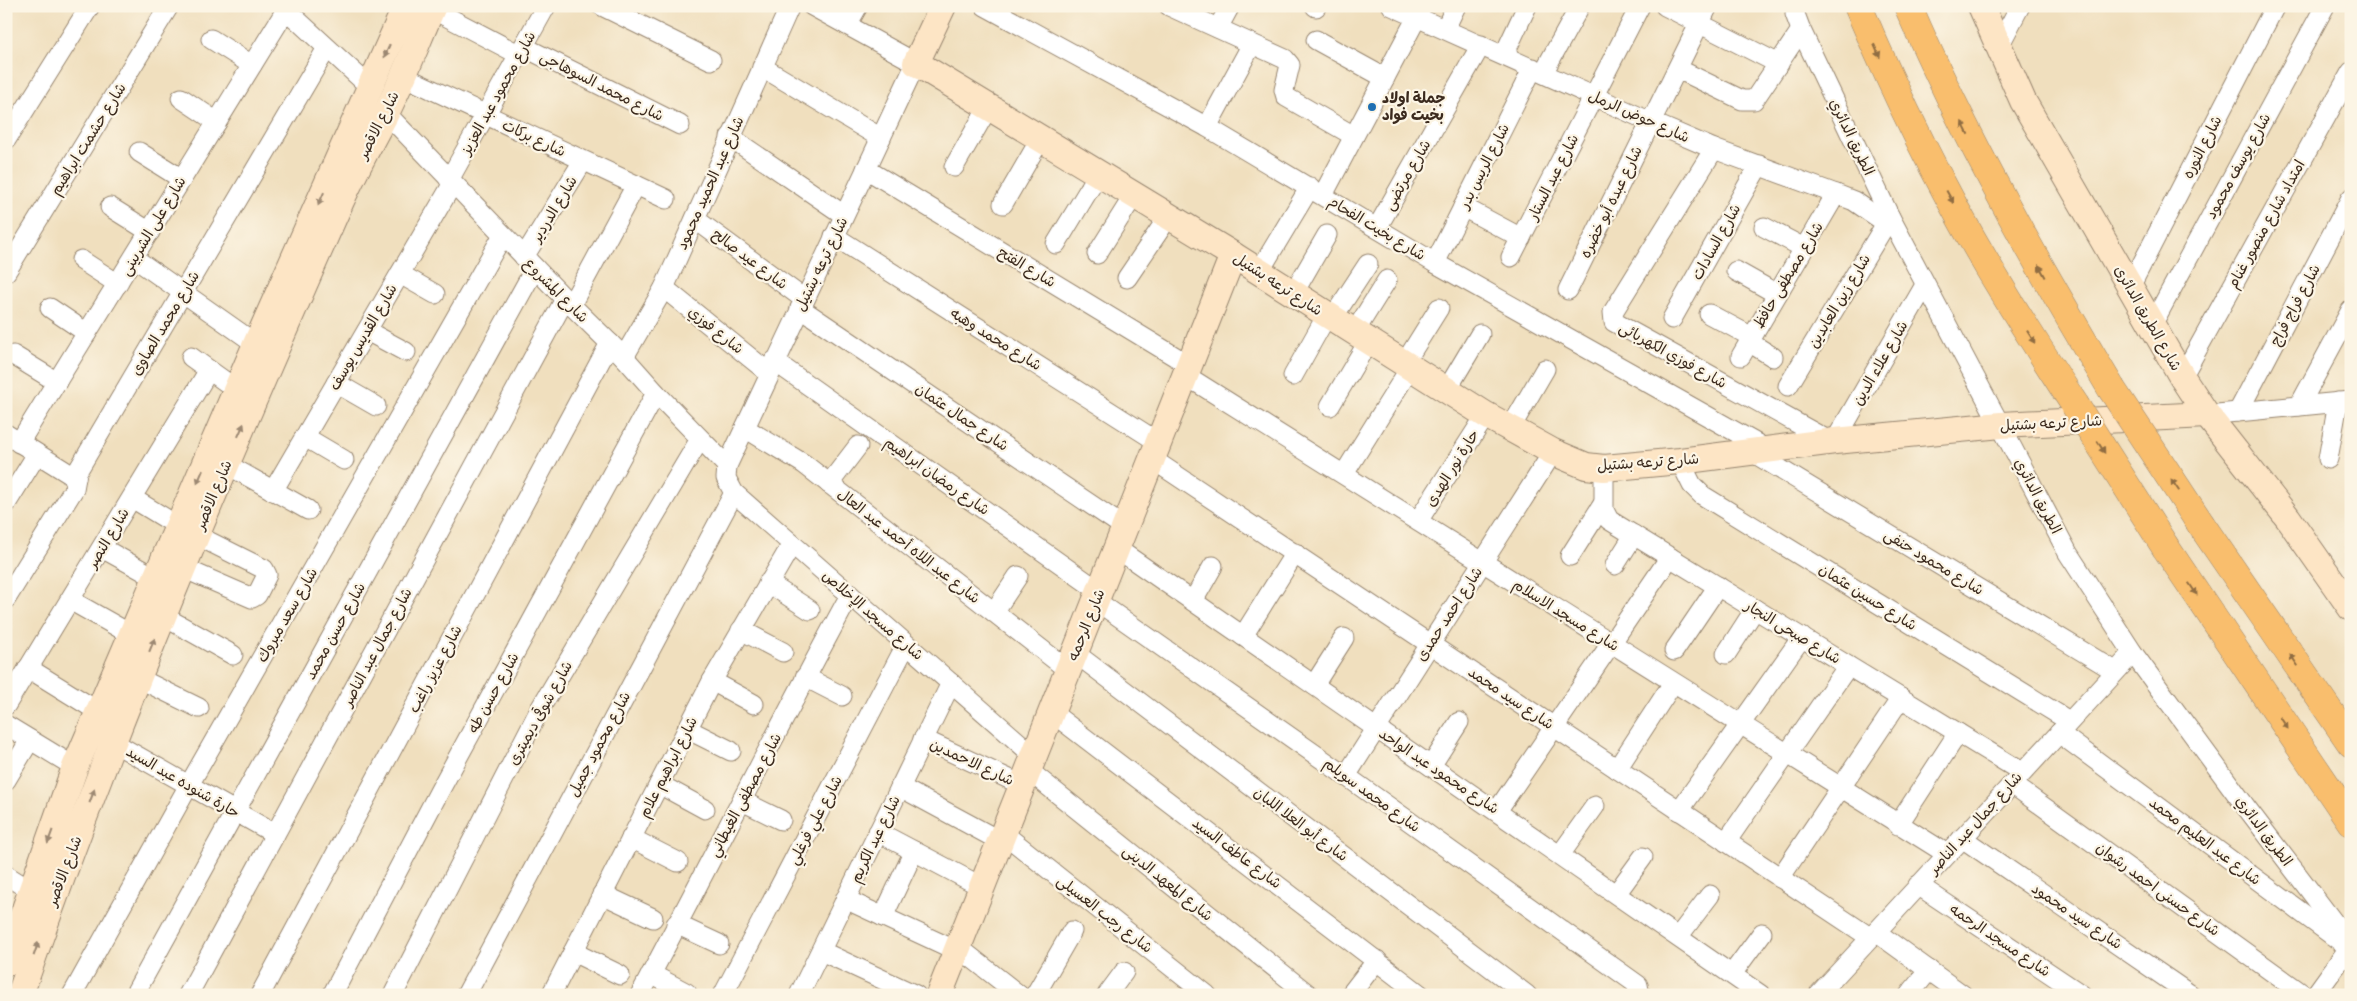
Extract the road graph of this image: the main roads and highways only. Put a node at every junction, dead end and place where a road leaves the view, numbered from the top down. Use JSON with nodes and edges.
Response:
{"nodes":[{"id":1,"x":1858,"y":6,"type":"edge"},
{"id":2,"x":1908,"y":6,"type":"edge"},
{"id":3,"x":2351,"y":743,"type":"edge"},
{"id":4,"x":2351,"y":822,"type":"edge"}],
"edges":[{"from":1,"to":4,"type":"highway","one_way":true,"bridge":true},
{"from":3,"to":2,"type":"highway","one_way":true,"bridge":true}]}
